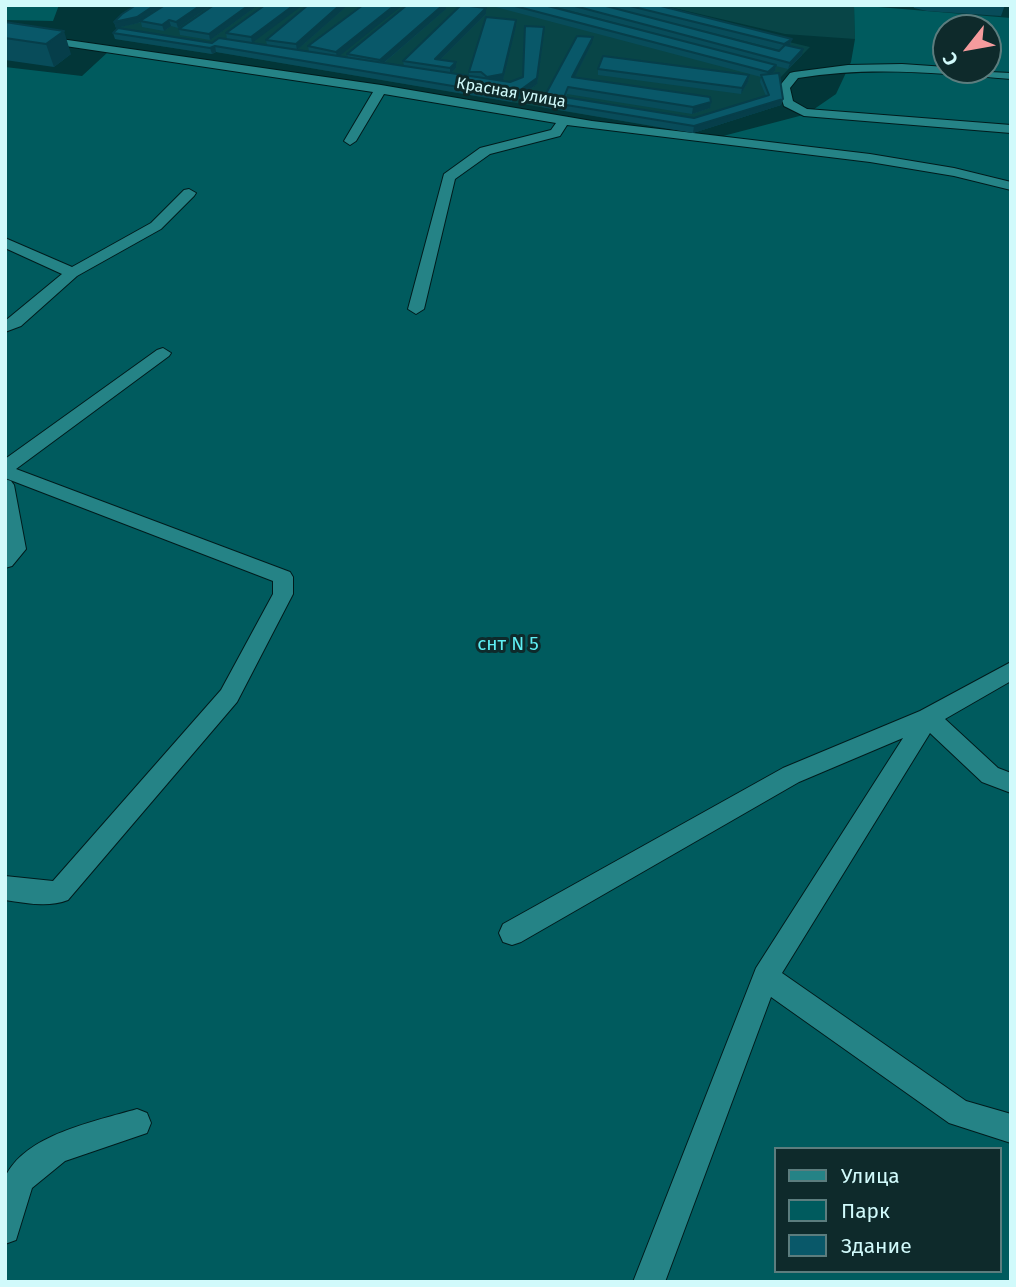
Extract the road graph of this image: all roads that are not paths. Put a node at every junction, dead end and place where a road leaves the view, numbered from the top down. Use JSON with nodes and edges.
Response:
{"nodes":[{"id":1,"x":5,"y":34,"type":"edge"},
{"id":2,"x":1011,"y":76,"type":"edge"},
{"id":3,"x":381,"y":89,"type":"junction"},
{"id":4,"x":564,"y":120,"type":"junction"},
{"id":5,"x":1011,"y":129,"type":"edge"},
{"id":6,"x":350,"y":141,"type":"dead end"},
{"id":7,"x":1011,"y":186,"type":"edge"},
{"id":8,"x":189,"y":193,"type":"dead end"},
{"id":9,"x":5,"y":242,"type":"edge"},
{"id":10,"x":72,"y":273,"type":"junction"},
{"id":11,"x":416,"y":309,"type":"dead end"},
{"id":12,"x":5,"y":327,"type":"edge"},
{"id":13,"x":163,"y":353,"type":"dead end"},
{"id":14,"x":5,"y":469,"type":"edge"},
{"id":15,"x":5,"y":485,"type":"edge"},
{"id":16,"x":5,"y":561,"type":"edge"},
{"id":17,"x":1011,"y":670,"type":"edge"},
{"id":18,"x":928,"y":718,"type":"junction"},
{"id":19,"x":1011,"y":783,"type":"edge"},
{"id":20,"x":5,"y":888,"type":"edge"},
{"id":21,"x":512,"y":933,"type":"dead end"},
{"id":22,"x":765,"y":977,"type":"junction"},
{"id":23,"x":137,"y":1123,"type":"dead end"},
{"id":24,"x":1011,"y":1129,"type":"edge"},
{"id":25,"x":5,"y":1229,"type":"edge"},
{"id":26,"x":650,"y":1282,"type":"edge"}],
"edges":[{"from":1,"to":3,"type":"street","name":"Красная улица"},
{"from":2,"to":5,"type":"street"},
{"from":3,"to":4,"type":"street","name":"Красная улица"},
{"from":3,"to":6,"type":"street"},
{"from":4,"to":7,"type":"street","name":"Красная улица"},
{"from":4,"to":11,"type":"street"},
{"from":8,"to":10,"type":"street"},
{"from":9,"to":10,"type":"street"},
{"from":10,"to":12,"type":"street"},
{"from":13,"to":14,"type":"street"},
{"from":14,"to":20,"type":"street"},
{"from":15,"to":16,"type":"street"},
{"from":17,"to":18,"type":"street"},
{"from":18,"to":19,"type":"street"},
{"from":18,"to":21,"type":"street"},
{"from":18,"to":22,"type":"street"},
{"from":22,"to":24,"type":"street"},
{"from":22,"to":26,"type":"street"},
{"from":23,"to":25,"type":"street"}]}
